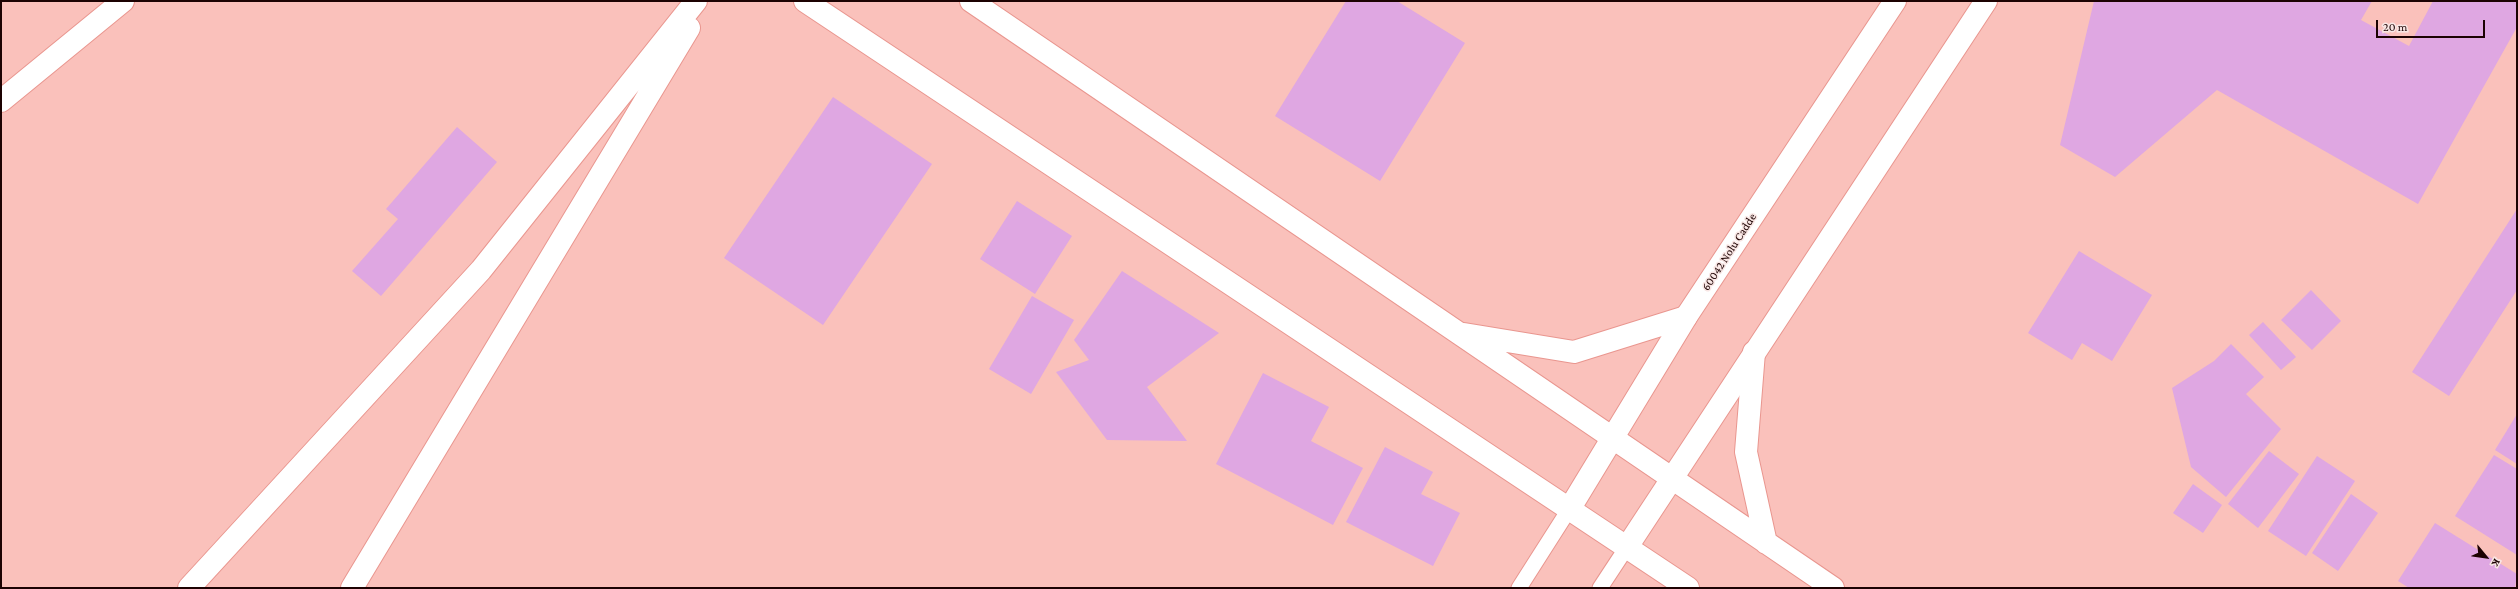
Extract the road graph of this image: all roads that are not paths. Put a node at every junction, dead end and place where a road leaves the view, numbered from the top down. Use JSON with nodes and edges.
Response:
{"nodes":[{"id":1,"x":123,"y":1,"type":"edge"},
{"id":2,"x":696,"y":1,"type":"edge"},
{"id":3,"x":705,"y":1,"type":"edge"},
{"id":4,"x":805,"y":1,"type":"edge"},
{"id":5,"x":971,"y":1,"type":"edge"},
{"id":6,"x":1895,"y":1,"type":"edge"},
{"id":7,"x":1986,"y":1,"type":"edge"},
{"id":8,"x":1,"y":101,"type":"edge"},
{"id":9,"x":1686,"y":317,"type":"junction"},
{"id":10,"x":1458,"y":334,"type":"junction"},
{"id":11,"x":1754,"y":352,"type":"junction"},
{"id":12,"x":1613,"y":438,"type":"junction"},
{"id":13,"x":1671,"y":479,"type":"junction"},
{"id":14,"x":1570,"y":508,"type":"junction"},
{"id":15,"x":1766,"y":543,"type":"junction"},
{"id":16,"x":1627,"y":546,"type":"junction"},
{"id":17,"x":189,"y":588,"type":"edge"},
{"id":18,"x":352,"y":588,"type":"edge"},
{"id":19,"x":1519,"y":588,"type":"edge"},
{"id":20,"x":1600,"y":588,"type":"edge"},
{"id":21,"x":1688,"y":588,"type":"edge"},
{"id":22,"x":1833,"y":588,"type":"edge"}],
"edges":[{"from":1,"to":8,"type":"street"},
{"from":2,"to":17,"type":"street"},
{"from":3,"to":18,"type":"street"},
{"from":4,"to":14,"type":"street"},
{"from":5,"to":10,"type":"street"},
{"from":6,"to":9,"type":"street","name":"60042 Nolu Cadde"},
{"from":7,"to":11,"type":"street"},
{"from":9,"to":10,"type":"street"},
{"from":9,"to":12,"type":"street","name":"60042 Nolu Cadde"},
{"from":10,"to":12,"type":"street"},
{"from":11,"to":13,"type":"street"},
{"from":11,"to":15,"type":"street"},
{"from":12,"to":13,"type":"street"},
{"from":12,"to":14,"type":"street","name":"60042 Nolu Cadde"},
{"from":13,"to":15,"type":"street"},
{"from":13,"to":16,"type":"street"},
{"from":14,"to":16,"type":"street"},
{"from":14,"to":19,"type":"lane"},
{"from":15,"to":22,"type":"street"},
{"from":16,"to":20,"type":"lane"},
{"from":16,"to":21,"type":"street"}]}
